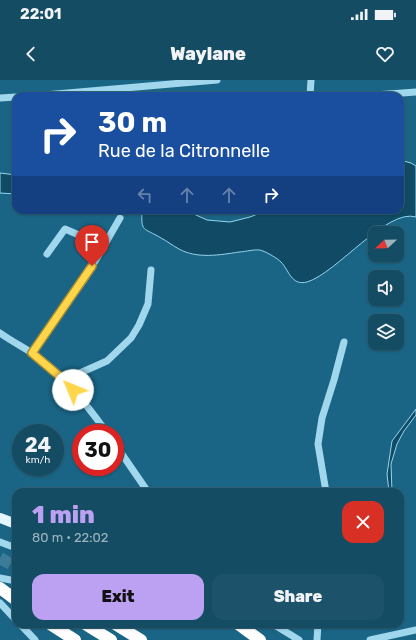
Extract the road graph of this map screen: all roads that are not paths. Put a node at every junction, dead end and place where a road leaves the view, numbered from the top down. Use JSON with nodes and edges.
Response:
{"nodes":[{"id":1,"x":217,"y":80,"type":"edge"},
{"id":2,"x":311,"y":80,"type":"edge"},
{"id":3,"x":172,"y":82,"type":"edge"},
{"id":4,"x":73,"y":92,"type":"edge"},
{"id":5,"x":310,"y":92,"type":"edge"},
{"id":6,"x":416,"y":92,"type":"edge"},
{"id":7,"x":404,"y":93,"type":"edge"},
{"id":8,"x":12,"y":97,"type":"edge"},
{"id":9,"x":0,"y":98,"type":"edge"},
{"id":10,"x":120,"y":218,"type":"dead end"},
{"id":11,"x":104,"y":246,"type":"junction"},
{"id":12,"x":47,"y":254,"type":"dead end"},
{"id":13,"x":151,"y":270,"type":"dead end"},
{"id":14,"x":0,"y":334,"type":"edge"},
{"id":15,"x":344,"y":342,"type":"dead end"},
{"id":16,"x":32,"y":353,"type":"junction"},
{"id":17,"x":64,"y":380,"type":"junction"},
{"id":18,"x":100,"y":424,"type":"edge"},
{"id":19,"x":124,"y":457,"type":"edge"},
{"id":20,"x":145,"y":488,"type":"edge"},
{"id":21,"x":325,"y":488,"type":"edge"},
{"id":22,"x":0,"y":518,"type":"edge"},
{"id":23,"x":12,"y":522,"type":"edge"},
{"id":24,"x":0,"y":542,"type":"edge"},
{"id":25,"x":12,"y":546,"type":"edge"},
{"id":26,"x":0,"y":578,"type":"edge"},
{"id":27,"x":12,"y":580,"type":"edge"},
{"id":28,"x":0,"y":588,"type":"edge"},
{"id":29,"x":12,"y":597,"type":"edge"},
{"id":30,"x":0,"y":603,"type":"edge"},
{"id":31,"x":12,"y":616,"type":"edge"},
{"id":32,"x":24,"y":628,"type":"edge"},
{"id":33,"x":56,"y":628,"type":"edge"},
{"id":34,"x":92,"y":628,"type":"edge"},
{"id":35,"x":122,"y":628,"type":"edge"},
{"id":36,"x":244,"y":628,"type":"edge"},
{"id":37,"x":280,"y":628,"type":"edge"},
{"id":38,"x":318,"y":628,"type":"edge"},
{"id":39,"x":416,"y":630,"type":"edge"},
{"id":40,"x":36,"y":640,"type":"edge"},
{"id":41,"x":75,"y":640,"type":"edge"},
{"id":42,"x":111,"y":640,"type":"edge"},
{"id":43,"x":141,"y":640,"type":"edge"},
{"id":44,"x":260,"y":640,"type":"edge"},
{"id":45,"x":299,"y":640,"type":"edge"},
{"id":46,"x":317,"y":640,"type":"edge"},
{"id":47,"x":370,"y":640,"type":"edge"}],
"edges":[{"from":1,"to":3,"type":"street"},
{"from":2,"to":5,"type":"street"},
{"from":3,"to":4,"type":"street"},
{"from":6,"to":7,"type":"street"},
{"from":8,"to":9,"type":"street"},
{"from":10,"to":11,"type":"street"},
{"from":11,"to":12,"type":"street"},
{"from":11,"to":16,"type":"street"},
{"from":13,"to":17,"type":"street"},
{"from":14,"to":16,"type":"street"},
{"from":15,"to":21,"type":"street"},
{"from":16,"to":17,"type":"street"},
{"from":17,"to":18,"type":"street"},
{"from":19,"to":20,"type":"street"},
{"from":22,"to":23,"type":"main road"},
{"from":24,"to":25,"type":"street"},
{"from":26,"to":27,"type":"street"},
{"from":28,"to":29,"type":"highway"},
{"from":30,"to":31,"type":"street"},
{"from":32,"to":40,"type":"street"},
{"from":33,"to":41,"type":"highway"},
{"from":34,"to":42,"type":"highway"},
{"from":35,"to":43,"type":"highway"},
{"from":36,"to":44,"type":"highway"},
{"from":37,"to":45,"type":"street"},
{"from":38,"to":46,"type":"street"},
{"from":39,"to":47,"type":"street"}]}
